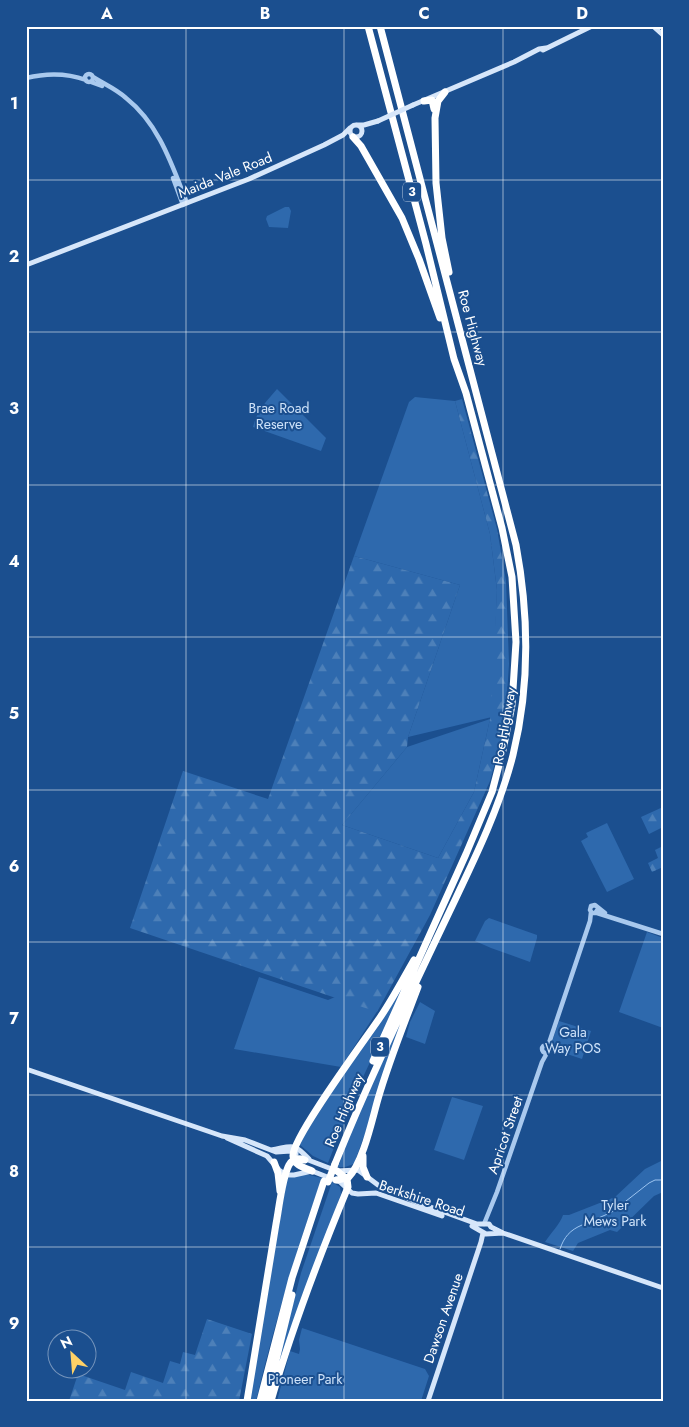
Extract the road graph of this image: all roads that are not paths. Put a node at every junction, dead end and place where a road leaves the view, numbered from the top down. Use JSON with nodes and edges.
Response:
{"nodes":[{"id":1,"x":368,"y":26,"type":"edge"},
{"id":2,"x":380,"y":26,"type":"edge"},
{"id":3,"x":592,"y":26,"type":"edge"},
{"id":4,"x":654,"y":26,"type":"edge"},
{"id":5,"x":658,"y":26,"type":"edge"},
{"id":6,"x":663,"y":31,"type":"edge"},
{"id":7,"x":663,"y":35,"type":"edge"},
{"id":8,"x":26,"y":78,"type":"edge"},
{"id":9,"x":445,"y":92,"type":"junction"},
{"id":10,"x":424,"y":101,"type":"junction"},
{"id":11,"x":435,"y":118,"type":"junction"},
{"id":12,"x":372,"y":123,"type":"junction"},
{"id":13,"x":353,"y":126,"type":"junction"},
{"id":14,"x":361,"y":134,"type":"junction"},
{"id":15,"x":353,"y":137,"type":"junction"},
{"id":16,"x":324,"y":145,"type":"junction"},
{"id":17,"x":185,"y":204,"type":"junction"},
{"id":18,"x":26,"y":265,"type":"edge"},
{"id":19,"x":456,"y":312,"type":"junction"},
{"id":20,"x":454,"y":359,"type":"junction"},
{"id":21,"x":431,"y":932,"type":"junction"},
{"id":22,"x":663,"y":934,"type":"edge"},
{"id":23,"x":434,"y":944,"type":"junction"},
{"id":24,"x":26,"y":1069,"type":"edge"},
{"id":25,"x":224,"y":1136,"type":"junction"},
{"id":26,"x":364,"y":1147,"type":"junction"},
{"id":27,"x":293,"y":1148,"type":"junction"},
{"id":28,"x":294,"y":1160,"type":"junction"},
{"id":29,"x":306,"y":1160,"type":"junction"},
{"id":30,"x":274,"y":1162,"type":"junction"},
{"id":31,"x":314,"y":1163,"type":"junction"},
{"id":32,"x":334,"y":1166,"type":"junction"},
{"id":33,"x":354,"y":1170,"type":"junction"},
{"id":34,"x":312,"y":1172,"type":"junction"},
{"id":35,"x":286,"y":1175,"type":"junction"},
{"id":36,"x":367,"y":1177,"type":"junction"},
{"id":37,"x":347,"y":1179,"type":"junction"},
{"id":38,"x":329,"y":1181,"type":"junction"},
{"id":39,"x":350,"y":1191,"type":"junction"},
{"id":40,"x":280,"y":1201,"type":"junction"},
{"id":41,"x":486,"y":1229,"type":"junction"},
{"id":42,"x":663,"y":1288,"type":"edge"},
{"id":43,"x":247,"y":1401,"type":"edge"},
{"id":44,"x":260,"y":1401,"type":"edge"},
{"id":45,"x":266,"y":1401,"type":"edge"},
{"id":46,"x":271,"y":1401,"type":"edge"},
{"id":47,"x":428,"y":1401,"type":"edge"}],
"edges":[{"from":1,"to":20,"type":"highway","name":"Roe Highway","number":"3"},
{"from":2,"to":19,"type":"highway","name":"Roe Highway","number":"3"},
{"from":3,"to":9,"type":"main road","name":"Maida Vale Road"},
{"from":4,"to":7,"type":"main road"},
{"from":5,"to":6,"type":"main road"},
{"from":8,"to":17,"type":"street"},
{"from":9,"to":10,"type":"main road","name":"Maida Vale Road"},
{"from":9,"to":11,"type":"highway"},
{"from":10,"to":11,"type":"highway"},
{"from":10,"to":12,"type":"main road","name":"Maida Vale Road","bridge":true},
{"from":11,"to":19,"type":"highway"},
{"from":12,"to":13,"type":"main road","name":"Maida Vale Road"},
{"from":12,"to":14,"type":"main road","name":"Maida Vale Road"},
{"from":13,"to":14,"type":"main road"},
{"from":13,"to":15,"type":"main road"},
{"from":13,"to":16,"type":"main road","name":"Maida Vale Road"},
{"from":14,"to":15,"type":"main road"},
{"from":15,"to":16,"type":"main road","name":"Maida Vale Road"},
{"from":15,"to":20,"type":"highway"},
{"from":16,"to":17,"type":"main road","name":"Maida Vale Road"},
{"from":17,"to":18,"type":"main road","name":"Maida Vale Road"},
{"from":19,"to":23,"type":"highway","name":"Roe Highway","number":"3"},
{"from":20,"to":21,"type":"highway","name":"Roe Highway","number":"3"},
{"from":21,"to":27,"type":"highway"},
{"from":21,"to":32,"type":"highway","name":"Roe Highway","number":"3"},
{"from":22,"to":41,"type":"street","name":"Apricot Street"},
{"from":23,"to":26,"type":"highway"},
{"from":23,"to":32,"type":"highway","name":"Roe Highway","number":"3"},
{"from":24,"to":25,"type":"main road"},
{"from":25,"to":27,"type":"main road"},
{"from":25,"to":30,"type":"main road"},
{"from":26,"to":33,"type":"highway"},
{"from":26,"to":36,"type":"highway"},
{"from":27,"to":28,"type":"highway"},
{"from":27,"to":29,"type":"main road"},
{"from":27,"to":31,"type":"main road"},
{"from":28,"to":29,"type":"highway"},
{"from":28,"to":34,"type":"highway"},
{"from":28,"to":35,"type":"highway"},
{"from":29,"to":31,"type":"main road"},
{"from":30,"to":35,"type":"main road"},
{"from":30,"to":40,"type":"highway"},
{"from":31,"to":32,"type":"main road"},
{"from":32,"to":33,"type":"main road"},
{"from":32,"to":37,"type":"highway"},
{"from":32,"to":38,"type":"highway","name":"Roe Highway","number":"3"},
{"from":33,"to":36,"type":"main road","name":"Berkshire Road"},
{"from":33,"to":37,"type":"highway"},
{"from":34,"to":35,"type":"main road"},
{"from":34,"to":38,"type":"main road"},
{"from":35,"to":40,"type":"highway"},
{"from":36,"to":41,"type":"main road","name":"Berkshire Road"},
{"from":37,"to":38,"type":"highway"},
{"from":37,"to":39,"type":"highway"},
{"from":38,"to":39,"type":"main road"},
{"from":38,"to":44,"type":"highway","name":"Roe Highway","number":"3"},
{"from":38,"to":45,"type":"highway","name":"Roe Highway","number":"3"},
{"from":39,"to":41,"type":"main road","name":"Berkshire Road"},
{"from":39,"to":46,"type":"highway"},
{"from":40,"to":43,"type":"highway"},
{"from":41,"to":42,"type":"main road","name":"Berkshire Road"},
{"from":41,"to":47,"type":"main road","name":"Dawson Avenue"}]}
